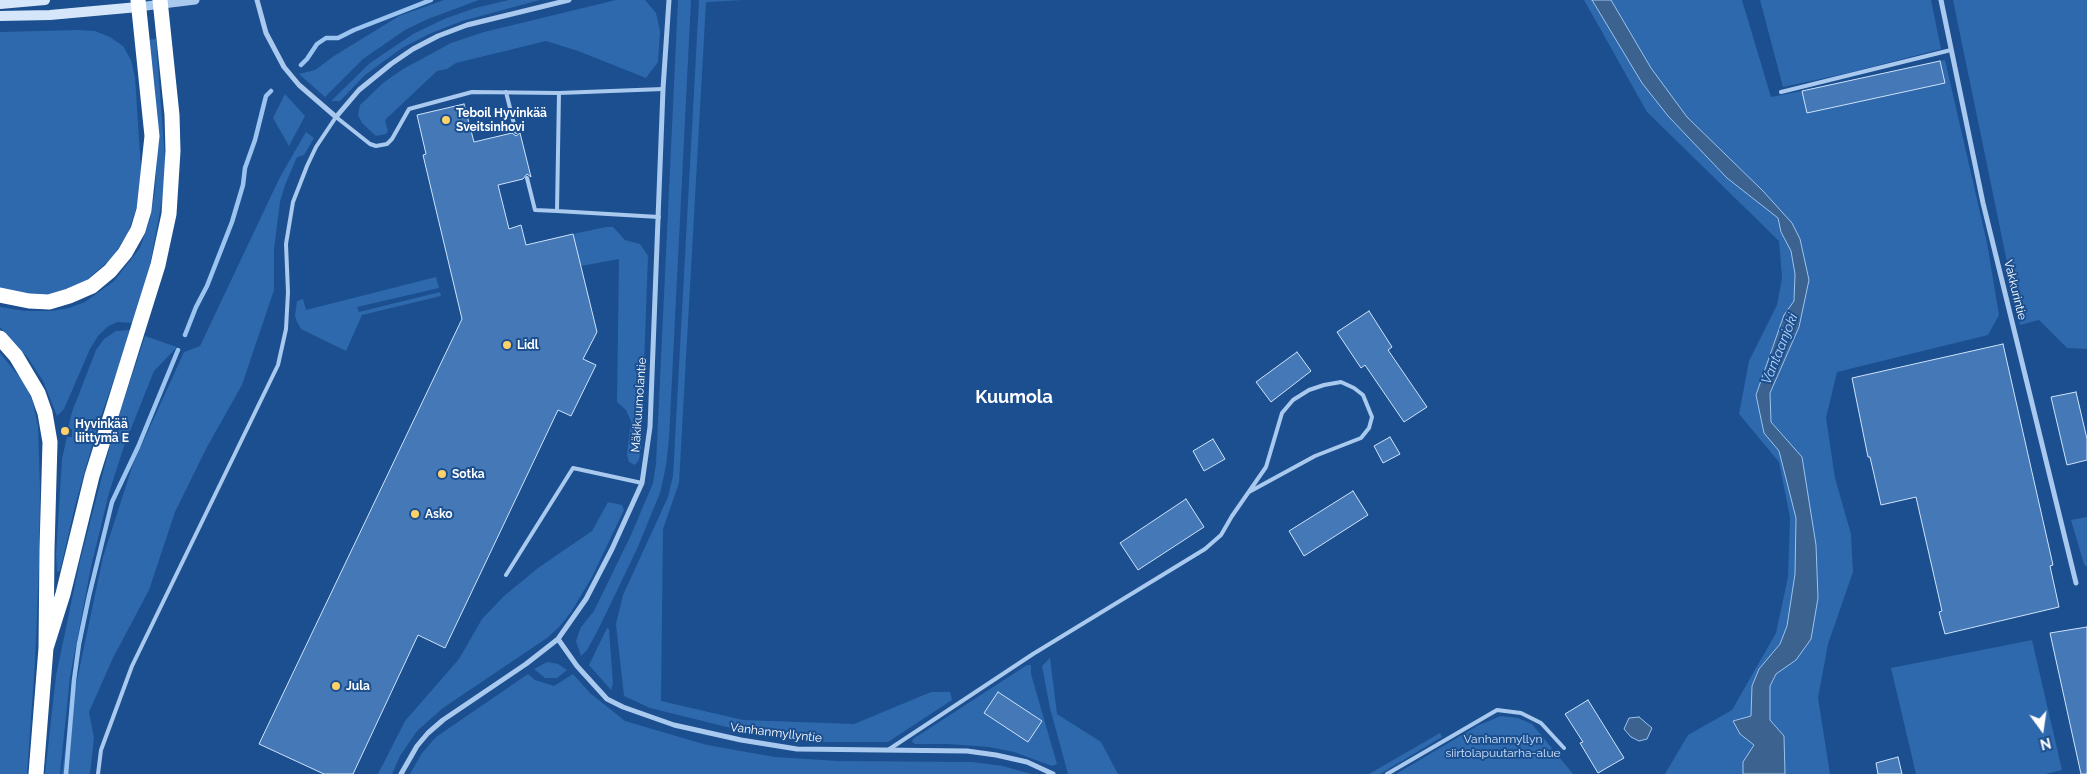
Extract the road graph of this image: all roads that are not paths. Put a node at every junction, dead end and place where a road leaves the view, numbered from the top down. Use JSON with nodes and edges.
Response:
{"nodes":[{"id":1,"x":45,"y":0,"type":"edge"},
{"id":2,"x":195,"y":0,"type":"edge"},
{"id":3,"x":257,"y":0,"type":"edge"},
{"id":4,"x":569,"y":0,"type":"edge"},
{"id":5,"x":669,"y":0,"type":"edge"},
{"id":6,"x":1941,"y":0,"type":"edge"},
{"id":7,"x":161,"y":2,"type":"edge"},
{"id":8,"x":0,"y":4,"type":"edge"},
{"id":9,"x":138,"y":4,"type":"edge"},
{"id":10,"x":0,"y":16,"type":"edge"},
{"id":11,"x":1951,"y":50,"type":"junction"},
{"id":12,"x":663,"y":89,"type":"junction"},
{"id":13,"x":506,"y":92,"type":"junction"},
{"id":14,"x":1781,"y":92,"type":"dead end"},
{"id":15,"x":559,"y":93,"type":"junction"},
{"id":16,"x":336,"y":117,"type":"junction"},
{"id":17,"x":516,"y":132,"type":"dead end"},
{"id":18,"x":526,"y":178,"type":"dead end"},
{"id":19,"x":557,"y":212,"type":"junction"},
{"id":20,"x":660,"y":217,"type":"junction"},
{"id":21,"x":0,"y":295,"type":"edge"},
{"id":22,"x":0,"y":338,"type":"edge"},
{"id":23,"x":642,"y":483,"type":"junction"},
{"id":24,"x":1249,"y":492,"type":"junction"},
{"id":25,"x":506,"y":575,"type":"dead end"},
{"id":26,"x":2076,"y":582,"type":"dead end"},
{"id":27,"x":558,"y":639,"type":"junction"},
{"id":28,"x":46,"y":648,"type":"junction"},
{"id":29,"x":1564,"y":748,"type":"dead end"},
{"id":30,"x":886,"y":751,"type":"junction"},
{"id":31,"x":36,"y":774,"type":"edge"},
{"id":32,"x":98,"y":774,"type":"edge"},
{"id":33,"x":401,"y":774,"type":"edge"},
{"id":34,"x":1053,"y":774,"type":"edge"},
{"id":35,"x":1387,"y":774,"type":"edge"}],
"edges":[{"from":1,"to":8,"type":"main road"},
{"from":2,"to":7,"type":"street"},
{"from":3,"to":16,"type":"street"},
{"from":4,"to":16,"type":"street"},
{"from":5,"to":12,"type":"street","name":"Mäkikuumolantie"},
{"from":6,"to":11,"type":"street","name":"Vakkurintie"},
{"from":7,"to":9,"type":"street"},
{"from":7,"to":28,"type":"highway"},
{"from":9,"to":10,"type":"main road"},
{"from":9,"to":21,"type":"highway"},
{"from":11,"to":14,"type":"lane"},
{"from":11,"to":26,"type":"street","name":"Vakkurintie"},
{"from":12,"to":15,"type":"lane"},
{"from":12,"to":20,"type":"street","name":"Mäkikuumolantie"},
{"from":13,"to":15,"type":"lane"},
{"from":13,"to":16,"type":"lane"},
{"from":13,"to":17,"type":"lane"},
{"from":15,"to":19,"type":"lane"},
{"from":16,"to":32,"type":"lane"},
{"from":18,"to":19,"type":"lane"},
{"from":19,"to":20,"type":"lane"},
{"from":20,"to":23,"type":"street","name":"Mäkikuumolantie"},
{"from":22,"to":28,"type":"highway"},
{"from":23,"to":25,"type":"lane"},
{"from":23,"to":27,"type":"street","name":"Mäkikuumolantie"},
{"from":24,"to":24,"type":"lane"},
{"from":24,"to":30,"type":"lane"},
{"from":27,"to":30,"type":"street","name":"Vanhanmyllyntie"},
{"from":27,"to":33,"type":"street","name":"Mäkikuumolantie"},
{"from":28,"to":31,"type":"highway"},
{"from":29,"to":35,"type":"lane"},
{"from":30,"to":34,"type":"street","name":"Vanhanmyllyntie"}]}
